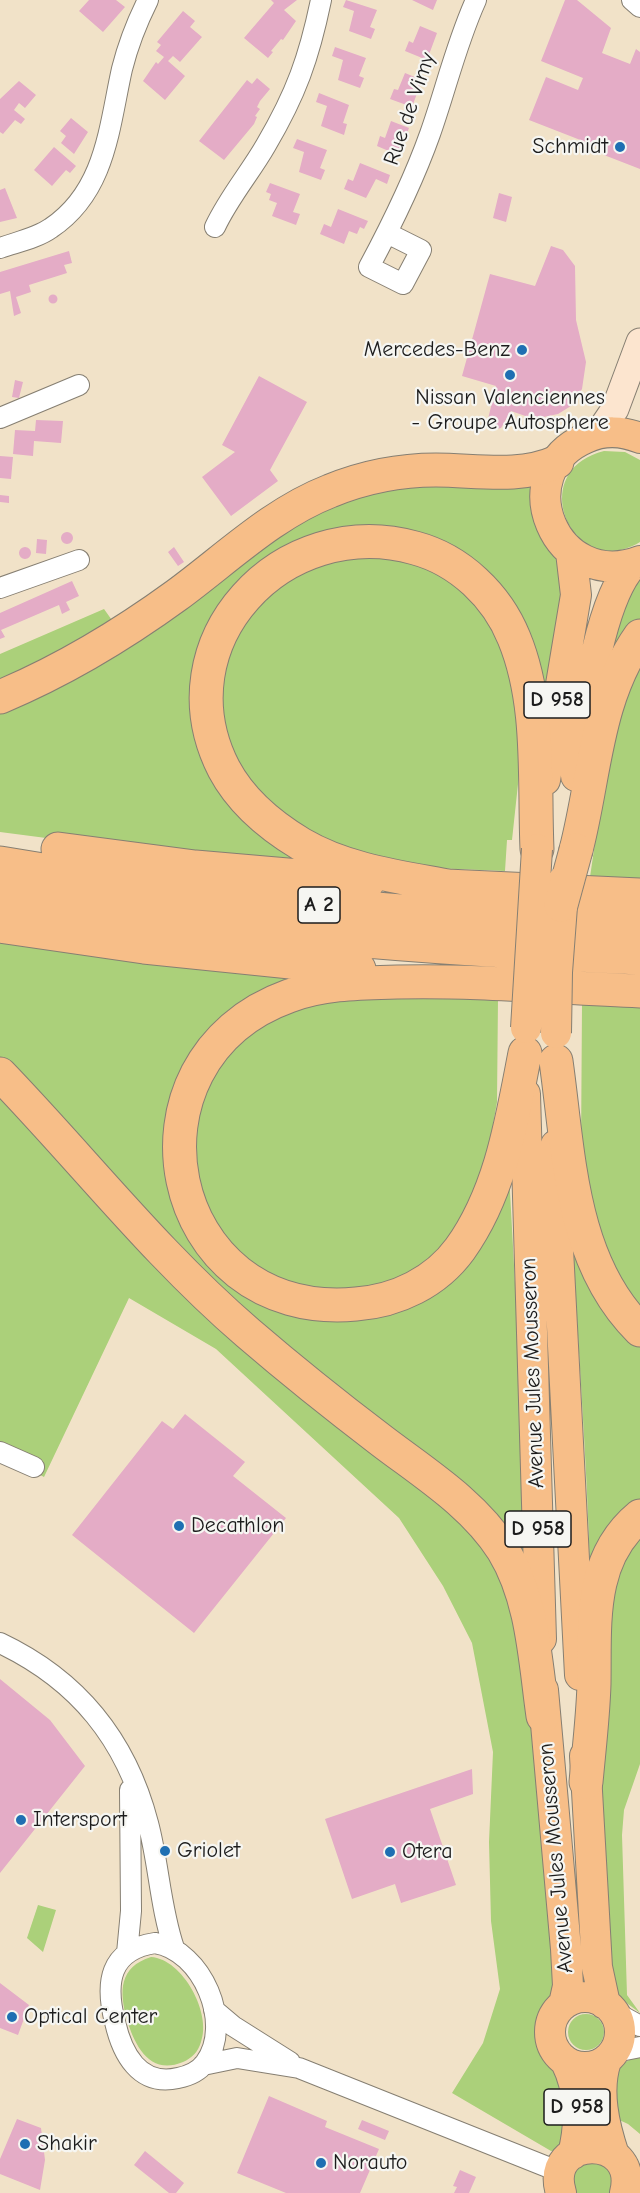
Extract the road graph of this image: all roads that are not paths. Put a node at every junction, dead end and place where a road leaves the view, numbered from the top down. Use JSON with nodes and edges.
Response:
{"nodes":[{"id":1,"x":148,"y":0,"type":"edge"},
{"id":2,"x":321,"y":0,"type":"edge"},
{"id":3,"x":476,"y":0,"type":"edge"},
{"id":4,"x":632,"y":0,"type":"edge"},
{"id":5,"x":640,"y":7,"type":"edge"},
{"id":6,"x":215,"y":227,"type":"dead end"},
{"id":7,"x":387,"y":232,"type":"dead end"},
{"id":8,"x":0,"y":248,"type":"edge"},
{"id":9,"x":640,"y":342,"type":"edge"},
{"id":10,"x":79,"y":385,"type":"dead end"},
{"id":11,"x":0,"y":418,"type":"edge"},
{"id":12,"x":598,"y":434,"type":"junction"},
{"id":13,"x":640,"y":438,"type":"edge"},
{"id":14,"x":557,"y":462,"type":"junction"},
{"id":15,"x":571,"y":552,"type":"junction"},
{"id":16,"x":79,"y":560,"type":"dead end"},
{"id":17,"x":636,"y":562,"type":"edge"},
{"id":18,"x":0,"y":588,"type":"edge"},
{"id":19,"x":640,"y":636,"type":"edge"},
{"id":20,"x":0,"y":697,"type":"edge"},
{"id":21,"x":0,"y":841,"type":"edge"},
{"id":22,"x":560,"y":850,"type":"junction"},
{"id":23,"x":0,"y":863,"type":"edge"},
{"id":24,"x":448,"y":886,"type":"junction"},
{"id":25,"x":0,"y":894,"type":"edge"},
{"id":26,"x":640,"y":895,"type":"edge"},
{"id":27,"x":561,"y":905,"type":"joint"},
{"id":28,"x":0,"y":926,"type":"edge"},
{"id":29,"x":640,"y":927,"type":"edge"},
{"id":30,"x":640,"y":958,"type":"edge"},
{"id":31,"x":447,"y":981,"type":"junction"},
{"id":32,"x":640,"y":991,"type":"edge"},
{"id":33,"x":541,"y":1044,"type":"junction"},
{"id":34,"x":0,"y":1074,"type":"edge"},
{"id":35,"x":640,"y":1330,"type":"edge"},
{"id":36,"x":0,"y":1452,"type":"edge"},
{"id":37,"x":34,"y":1467,"type":"dead end"},
{"id":38,"x":640,"y":1516,"type":"edge"},
{"id":39,"x":0,"y":1643,"type":"edge"},
{"id":40,"x":543,"y":1716,"type":"junction"},
{"id":41,"x":130,"y":1776,"type":"junction"},
{"id":42,"x":586,"y":1782,"type":"junction"},
{"id":43,"x":174,"y":1948,"type":"junction"},
{"id":44,"x":127,"y":1953,"type":"junction"},
{"id":45,"x":564,"y":2004,"type":"junction"},
{"id":46,"x":609,"y":2007,"type":"junction"},
{"id":47,"x":214,"y":2010,"type":"junction"},
{"id":48,"x":640,"y":2026,"type":"edge"},
{"id":49,"x":620,"y":2053,"type":"edge"},
{"id":50,"x":566,"y":2062,"type":"junction"},
{"id":51,"x":203,"y":2065,"type":"junction"},
{"id":52,"x":299,"y":2068,"type":"junction"},
{"id":53,"x":614,"y":2155,"type":"junction"},
{"id":54,"x":564,"y":2173,"type":"edge"},
{"id":55,"x":625,"y":2193,"type":"edge"}],
"edges":[{"from":1,"to":8,"type":"street"},
{"from":2,"to":6,"type":"street"},
{"from":3,"to":7,"type":"street","name":"Rue de Vimy"},
{"from":4,"to":5,"type":"street"},
{"from":9,"to":12,"type":"main road"},
{"from":10,"to":11,"type":"street"},
{"from":12,"to":13,"type":"main road"},
{"from":12,"to":14,"type":"main road"},
{"from":14,"to":15,"type":"main road"},
{"from":14,"to":20,"type":"highway"},
{"from":15,"to":17,"type":"main road"},
{"from":15,"to":22,"type":"main road","number":"D 958"},
{"from":16,"to":18,"type":"street"},
{"from":17,"to":22,"type":"main road","number":"D 958"},
{"from":19,"to":22,"type":"highway"},
{"from":21,"to":24,"type":"highway"},
{"from":22,"to":24,"type":"highway"},
{"from":22,"to":27,"type":"highway","bridge":true},
{"from":22,"to":33,"type":"main road","number":"D 958","bridge":true},
{"from":23,"to":29,"type":"highway","number":"A 2"},
{"from":24,"to":26,"type":"highway"},
{"from":25,"to":30,"type":"highway","number":"A 2"},
{"from":27,"to":33,"type":"main road","number":"D 958","bridge":true},
{"from":28,"to":31,"type":"highway"},
{"from":31,"to":32,"type":"highway"},
{"from":31,"to":33,"type":"highway"},
{"from":33,"to":35,"type":"highway"},
{"from":33,"to":40,"type":"main road","name":"Avenue Jules Mousseron","number":"D 958"},
{"from":33,"to":42,"type":"main road","name":"Avenue Jules Mousseron","number":"D 958"},
{"from":34,"to":40,"type":"highway"},
{"from":36,"to":37,"type":"street"},
{"from":38,"to":42,"type":"highway"},
{"from":39,"to":41,"type":"street"},
{"from":40,"to":45,"type":"main road","name":"Avenue Jules Mousseron","number":"D 958"},
{"from":41,"to":43,"type":"street"},
{"from":41,"to":44,"type":"street"},
{"from":42,"to":46,"type":"main road","name":"Avenue Jules Mousseron","number":"D 958"},
{"from":43,"to":44,"type":"street"},
{"from":43,"to":47,"type":"street"},
{"from":44,"to":51,"type":"street"},
{"from":45,"to":46,"type":"main road"},
{"from":45,"to":50,"type":"main road"},
{"from":46,"to":48,"type":"street"},
{"from":46,"to":49,"type":"main road"},
{"from":47,"to":51,"type":"street"},
{"from":47,"to":52,"type":"street"},
{"from":49,"to":50,"type":"main road"},
{"from":49,"to":53,"type":"main road","number":"D 958"},
{"from":50,"to":54,"type":"main road","number":"D 958"},
{"from":51,"to":52,"type":"street"},
{"from":52,"to":54,"type":"street"},
{"from":53,"to":54,"type":"main road"},
{"from":53,"to":55,"type":"main road"}]}
